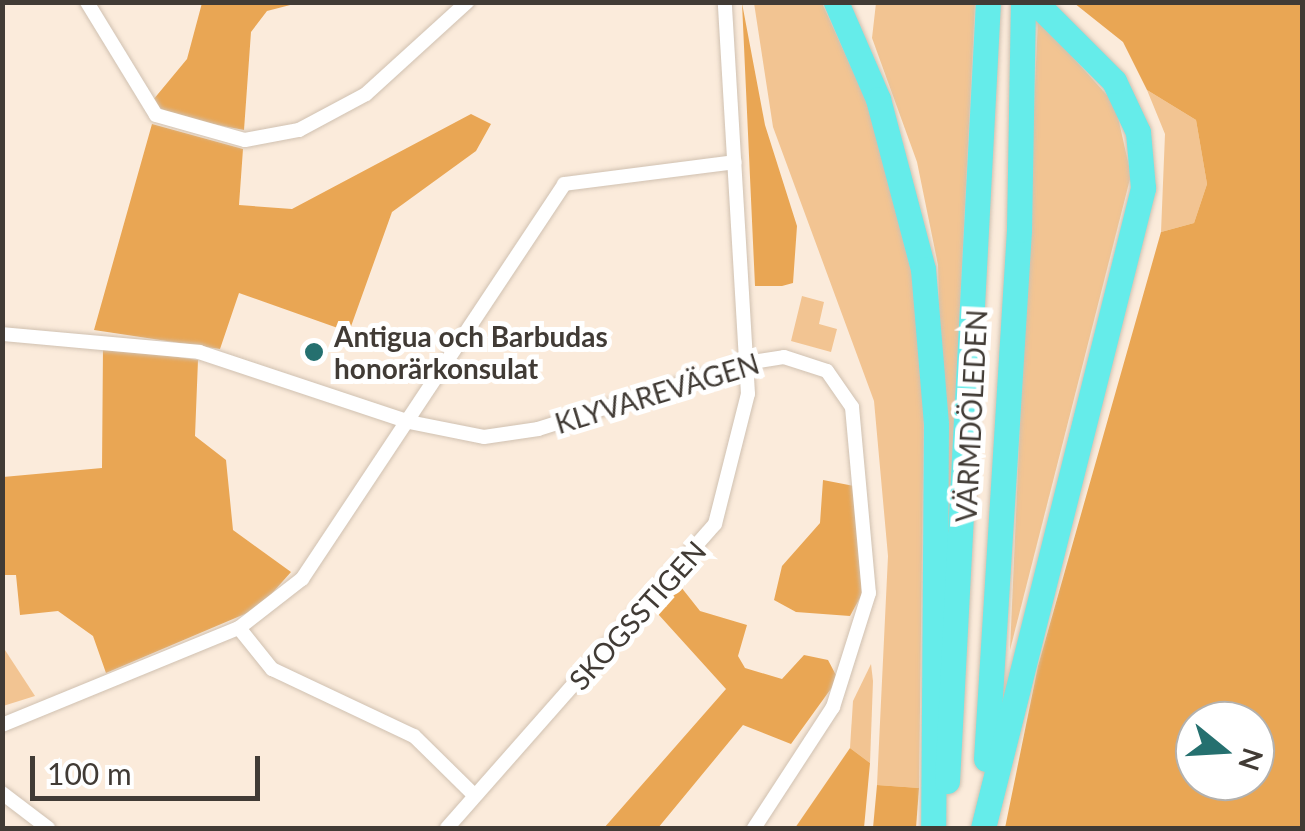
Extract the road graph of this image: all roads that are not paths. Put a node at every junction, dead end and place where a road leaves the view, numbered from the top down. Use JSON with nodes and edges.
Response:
{"nodes":[{"id":1,"x":87,"y":2,"type":"edge"},
{"id":2,"x":467,"y":2,"type":"edge"},
{"id":3,"x":725,"y":2,"type":"edge"},
{"id":4,"x":836,"y":2,"type":"edge"},
{"id":5,"x":988,"y":2,"type":"edge"},
{"id":6,"x":1031,"y":4,"type":"edge"},
{"id":7,"x":735,"y":162,"type":"junction"},
{"id":8,"x":2,"y":334,"type":"edge"},
{"id":9,"x":746,"y":363,"type":"junction"},
{"id":10,"x":408,"y":422,"type":"junction"},
{"id":11,"x":239,"y":628,"type":"junction"},
{"id":12,"x":2,"y":724,"type":"edge"},
{"id":13,"x":2,"y":793,"type":"edge"},
{"id":14,"x":474,"y":795,"type":"junction"},
{"id":15,"x":48,"y":828,"type":"edge"},
{"id":16,"x":448,"y":828,"type":"edge"},
{"id":17,"x":754,"y":828,"type":"edge"},
{"id":18,"x":937,"y":828,"type":"edge"},
{"id":19,"x":982,"y":828,"type":"edge"}],
"edges":[{"from":1,"to":2,"type":"street"},
{"from":3,"to":7,"type":"street","name":"SKOGSSTIGEN"},
{"from":4,"to":18,"type":"highway"},
{"from":5,"to":18,"type":"highway","name":"VÄRMDÖLEDEN"},
{"from":6,"to":19,"type":"highway","name":"VÄRMDÖLEDEN"},
{"from":6,"to":19,"type":"highway"},
{"from":7,"to":9,"type":"street","name":"SKOGSSTIGEN"},
{"from":7,"to":10,"type":"street"},
{"from":8,"to":10,"type":"street","name":"KLYVAREVÄGEN"},
{"from":9,"to":10,"type":"street","name":"KLYVAREVÄGEN"},
{"from":9,"to":14,"type":"street","name":"SKOGSSTIGEN"},
{"from":9,"to":17,"type":"street","name":"KLYVAREVÄGEN"},
{"from":10,"to":11,"type":"street"},
{"from":11,"to":12,"type":"street"},
{"from":11,"to":14,"type":"street"},
{"from":13,"to":15,"type":"street"},
{"from":14,"to":16,"type":"street","name":"SKOGSSTIGEN"}]}
